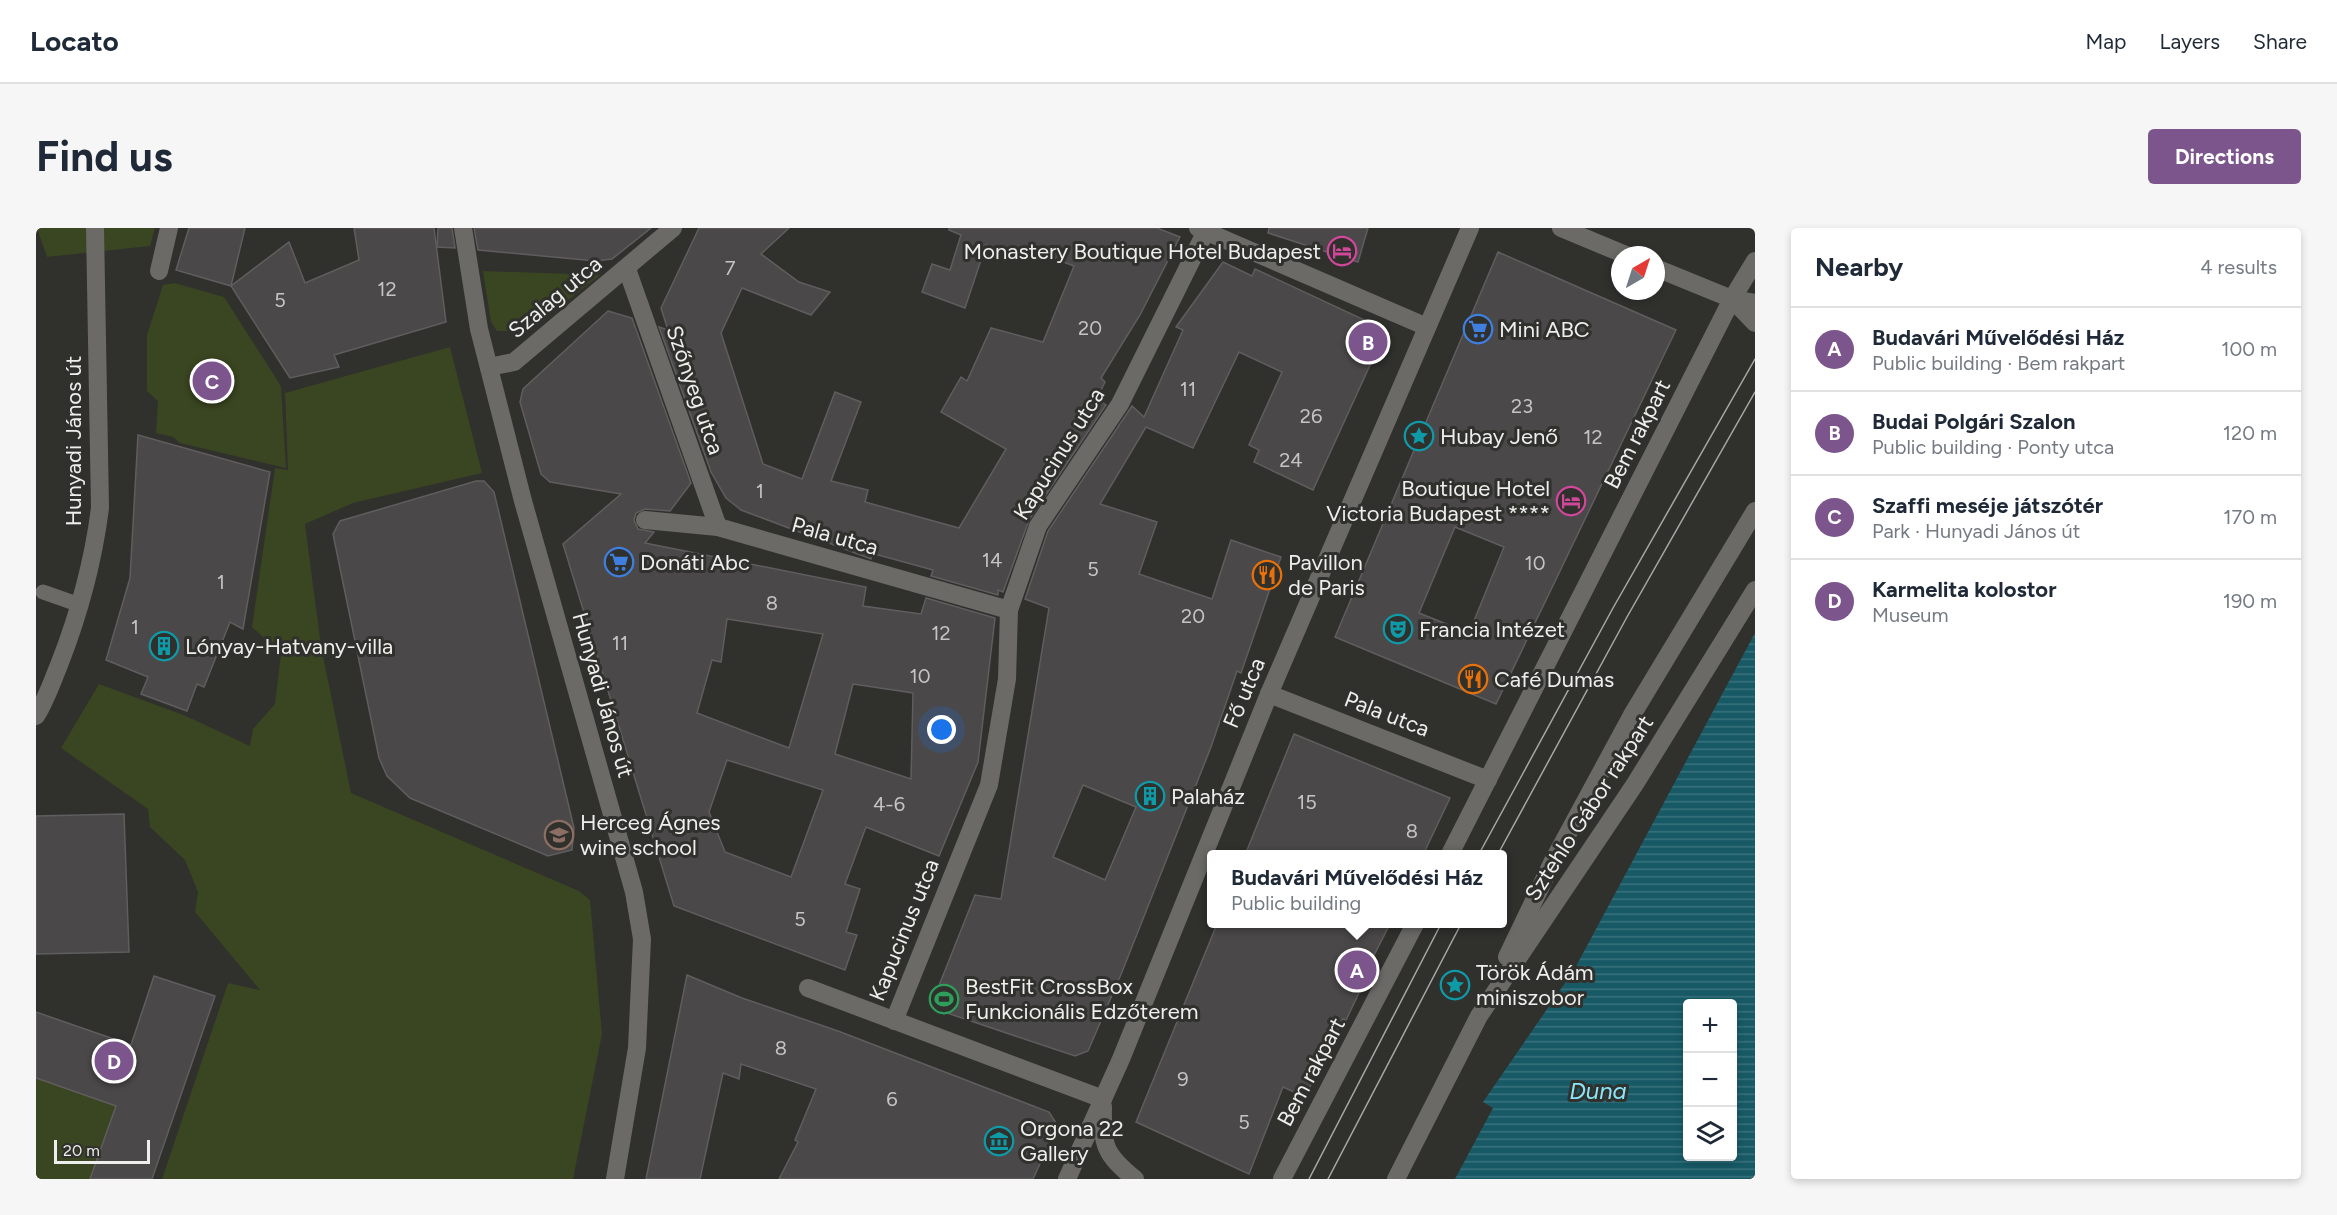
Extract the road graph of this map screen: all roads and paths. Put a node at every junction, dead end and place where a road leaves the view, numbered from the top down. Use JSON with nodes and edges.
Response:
{"nodes":[{"id":1,"x":95,"y":228,"type":"edge"},
{"id":2,"x":169,"y":228,"type":"edge"},
{"id":3,"x":463,"y":228,"type":"edge"},
{"id":4,"x":673,"y":228,"type":"edge"},
{"id":5,"x":1470,"y":228,"type":"edge"},
{"id":6,"x":1561,"y":228,"type":"edge"},
{"id":7,"x":1202,"y":230,"type":"edge"},
{"id":8,"x":1611,"y":249,"type":"edge"},
{"id":9,"x":1755,"y":261,"type":"edge"},
{"id":10,"x":627,"y":269,"type":"junction"},
{"id":11,"x":159,"y":271,"type":"dead end"},
{"id":12,"x":1665,"y":272,"type":"edge"},
{"id":13,"x":1732,"y":299,"type":"junction"},
{"id":14,"x":1755,"y":303,"type":"edge"},
{"id":15,"x":1755,"y":323,"type":"edge"},
{"id":16,"x":1427,"y":327,"type":"junction"},
{"id":17,"x":489,"y":367,"type":"junction"},
{"id":18,"x":1755,"y":511,"type":"edge"},
{"id":19,"x":645,"y":520,"type":"dead end"},
{"id":20,"x":718,"y":527,"type":"junction"},
{"id":21,"x":1755,"y":590,"type":"edge"},
{"id":22,"x":43,"y":592,"type":"dead end"},
{"id":23,"x":80,"y":605,"type":"junction"},
{"id":24,"x":1009,"y":610,"type":"junction"},
{"id":25,"x":1269,"y":694,"type":"junction"},
{"id":26,"x":36,"y":716,"type":"edge"},
{"id":27,"x":1488,"y":780,"type":"junction"},
{"id":28,"x":1453,"y":850,"type":"edge"},
{"id":29,"x":1413,"y":928,"type":"edge"},
{"id":30,"x":808,"y":988,"type":"dead end"},
{"id":31,"x":1479,"y":1016,"type":"junction"},
{"id":32,"x":894,"y":1021,"type":"junction"},
{"id":33,"x":1103,"y":1099,"type":"junction"},
{"id":34,"x":615,"y":1179,"type":"edge"},
{"id":35,"x":1067,"y":1179,"type":"edge"},
{"id":36,"x":1135,"y":1179,"type":"edge"},
{"id":37,"x":1282,"y":1179,"type":"edge"},
{"id":38,"x":1396,"y":1179,"type":"edge"}],
"edges":[{"from":1,"to":23,"type":"street","name":"Hunyadi János út"},
{"from":2,"to":11,"type":"street"},
{"from":3,"to":17,"type":"street","name":"Hunyadi János út"},
{"from":4,"to":10,"type":"street","name":"Szalag utca"},
{"from":5,"to":16,"type":"street","name":"Fő utca"},
{"from":6,"to":8,"type":"street"},
{"from":7,"to":16,"type":"street"},
{"from":7,"to":24,"type":"street","name":"Kapucinus utca"},
{"from":9,"to":13,"type":"street","name":"Bem rakpart"},
{"from":10,"to":17,"type":"street","name":"Szalag utca"},
{"from":10,"to":20,"type":"street","name":"Szőnyeg utca"},
{"from":12,"to":13,"type":"street"},
{"from":13,"to":14,"type":"street"},
{"from":13,"to":15,"type":"street"},
{"from":13,"to":27,"type":"street","name":"Bem rakpart"},
{"from":16,"to":25,"type":"street","name":"Fő utca"},
{"from":17,"to":34,"type":"street","name":"Hunyadi János út"},
{"from":18,"to":31,"type":"street"},
{"from":19,"to":20,"type":"street","name":"Pala utca"},
{"from":20,"to":24,"type":"street","name":"Pala utca"},
{"from":21,"to":31,"type":"street","name":"Sztehlo Gábor rakpart"},
{"from":22,"to":23,"type":"lane"},
{"from":23,"to":26,"type":"street","name":"Hunyadi János út"},
{"from":24,"to":32,"type":"street","name":"Kapucinus utca"},
{"from":25,"to":27,"type":"street","name":"Pala utca"},
{"from":25,"to":33,"type":"street","name":"Fő utca"},
{"from":27,"to":28,"type":"street","name":"Bem rakpart"},
{"from":29,"to":37,"type":"street","name":"Bem rakpart"},
{"from":30,"to":32,"type":"street"},
{"from":31,"to":38,"type":"street","name":"Sztehlo Gábor rakpart"},
{"from":32,"to":33,"type":"street"},
{"from":33,"to":35,"type":"street","name":"Fő utca"},
{"from":33,"to":36,"type":"street"}]}
